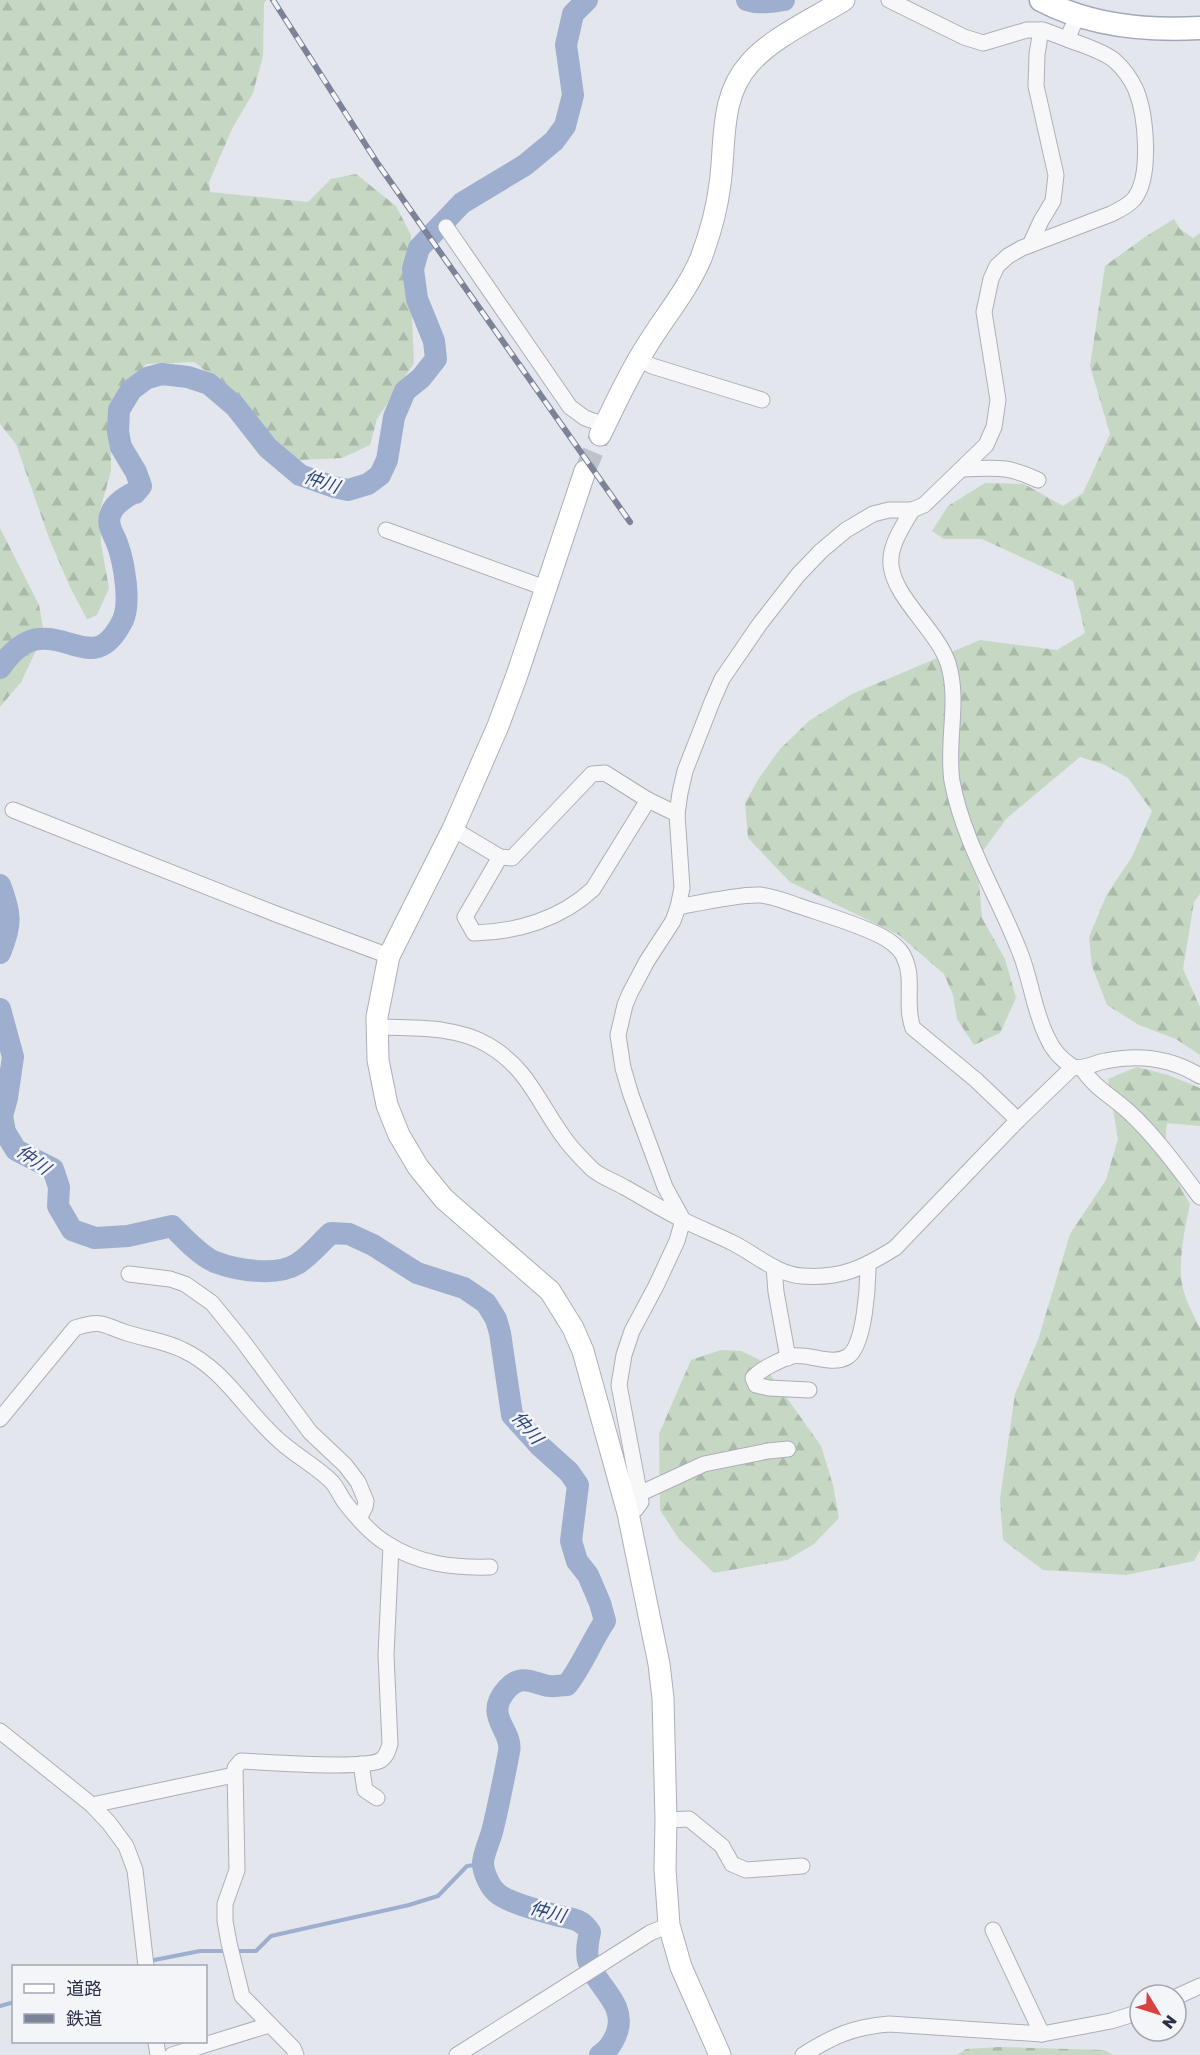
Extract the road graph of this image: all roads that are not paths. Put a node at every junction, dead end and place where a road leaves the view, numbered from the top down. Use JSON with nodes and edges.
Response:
{"nodes":[{"id":1,"x":844,"y":0,"type":"edge"},
{"id":2,"x":889,"y":0,"type":"edge"},
{"id":3,"x":1041,"y":0,"type":"edge"},
{"id":4,"x":1080,"y":7,"type":"edge"},
{"id":5,"x":1200,"y":28,"type":"edge"},
{"id":6,"x":1041,"y":30,"type":"junction"},
{"id":7,"x":1067,"y":39,"type":"junction"},
{"id":8,"x":446,"y":227,"type":"dead end"},
{"id":9,"x":1030,"y":245,"type":"junction"},
{"id":10,"x":638,"y":359,"type":"junction"},
{"id":11,"x":762,"y":400,"type":"dead end"},
{"id":12,"x":602,"y":430,"type":"joint"},
{"id":13,"x":963,"y":469,"type":"junction"},
{"id":14,"x":585,"y":471,"type":"tunnel mouth"},
{"id":15,"x":1038,"y":480,"type":"dead end"},
{"id":16,"x":912,"y":510,"type":"junction"},
{"id":17,"x":386,"y":530,"type":"dead end"},
{"id":18,"x":545,"y":588,"type":"junction"},
{"id":19,"x":648,"y":800,"type":"junction"},
{"id":20,"x":13,"y":810,"type":"dead end"},
{"id":21,"x":677,"y":814,"type":"junction"},
{"id":22,"x":453,"y":829,"type":"junction"},
{"id":23,"x":500,"y":857,"type":"junction"},
{"id":24,"x":678,"y":908,"type":"junction"},
{"id":25,"x":388,"y":956,"type":"junction"},
{"id":26,"x":377,"y":1027,"type":"junction"},
{"id":27,"x":1078,"y":1068,"type":"junction"},
{"id":28,"x":1200,"y":1076,"type":"edge"},
{"id":29,"x":1018,"y":1120,"type":"junction"},
{"id":30,"x":1200,"y":1197,"type":"edge"},
{"id":31,"x":683,"y":1220,"type":"junction"},
{"id":32,"x":868,"y":1264,"type":"junction"},
{"id":33,"x":774,"y":1267,"type":"junction"},
{"id":34,"x":129,"y":1274,"type":"dead end"},
{"id":35,"x":788,"y":1358,"type":"junction"},
{"id":36,"x":809,"y":1390,"type":"dead end"},
{"id":37,"x":1,"y":1415,"type":"edge"},
{"id":38,"x":788,"y":1449,"type":"dead end"},
{"id":39,"x":639,"y":1494,"type":"junction"},
{"id":40,"x":628,"y":1513,"type":"junction"},
{"id":41,"x":359,"y":1519,"type":"junction"},
{"id":42,"x":391,"y":1546,"type":"junction"},
{"id":43,"x":490,"y":1567,"type":"dead end"},
{"id":44,"x":0,"y":1731,"type":"edge"},
{"id":45,"x":362,"y":1764,"type":"junction"},
{"id":46,"x":234,"y":1775,"type":"junction"},
{"id":47,"x":377,"y":1798,"type":"dead end"},
{"id":48,"x":92,"y":1805,"type":"junction"},
{"id":49,"x":666,"y":1820,"type":"junction"},
{"id":50,"x":802,"y":1866,"type":"dead end"},
{"id":51,"x":669,"y":1925,"type":"junction"},
{"id":52,"x":993,"y":1930,"type":"dead end"},
{"id":53,"x":146,"y":1965,"type":"edge"},
{"id":54,"x":1128,"y":2016,"type":"edge"},
{"id":55,"x":269,"y":2025,"type":"junction"},
{"id":56,"x":1042,"y":2034,"type":"junction"},
{"id":57,"x":172,"y":2055,"type":"edge"},
{"id":58,"x":296,"y":2055,"type":"edge"},
{"id":59,"x":457,"y":2055,"type":"edge"},
{"id":60,"x":720,"y":2055,"type":"edge"},
{"id":61,"x":803,"y":2055,"type":"edge"}],
"edges":[{"from":1,"to":10,"type":"street"},
{"from":2,"to":6,"type":"street"},
{"from":3,"to":4,"type":"main road"},
{"from":4,"to":5,"type":"main road"},
{"from":4,"to":7,"type":"street"},
{"from":6,"to":7,"type":"street"},
{"from":6,"to":9,"type":"street"},
{"from":7,"to":9,"type":"street"},
{"from":8,"to":12,"type":"street"},
{"from":9,"to":13,"type":"street"},
{"from":10,"to":11,"type":"street"},
{"from":10,"to":12,"type":"street"},
{"from":13,"to":15,"type":"street"},
{"from":13,"to":16,"type":"street"},
{"from":14,"to":18,"type":"street"},
{"from":16,"to":21,"type":"street"},
{"from":16,"to":27,"type":"street"},
{"from":17,"to":18,"type":"street"},
{"from":18,"to":22,"type":"street"},
{"from":19,"to":21,"type":"street"},
{"from":19,"to":23,"type":"street"},
{"from":19,"to":23,"type":"street"},
{"from":20,"to":25,"type":"street"},
{"from":21,"to":24,"type":"street"},
{"from":22,"to":23,"type":"street"},
{"from":22,"to":25,"type":"street"},
{"from":24,"to":29,"type":"street"},
{"from":24,"to":31,"type":"street"},
{"from":25,"to":26,"type":"street"},
{"from":26,"to":31,"type":"street"},
{"from":26,"to":40,"type":"street"},
{"from":27,"to":28,"type":"street"},
{"from":27,"to":29,"type":"street"},
{"from":27,"to":30,"type":"street"},
{"from":29,"to":32,"type":"street"},
{"from":31,"to":33,"type":"street"},
{"from":31,"to":39,"type":"street"},
{"from":32,"to":33,"type":"street"},
{"from":32,"to":35,"type":"street"},
{"from":33,"to":35,"type":"street"},
{"from":34,"to":41,"type":"street"},
{"from":35,"to":36,"type":"street"},
{"from":37,"to":41,"type":"street"},
{"from":38,"to":39,"type":"street"},
{"from":39,"to":40,"type":"street"},
{"from":40,"to":49,"type":"street"},
{"from":41,"to":42,"type":"street"},
{"from":42,"to":43,"type":"street"},
{"from":42,"to":45,"type":"street"},
{"from":44,"to":48,"type":"street"},
{"from":45,"to":46,"type":"street"},
{"from":45,"to":47,"type":"street"},
{"from":46,"to":48,"type":"street"},
{"from":46,"to":55,"type":"street"},
{"from":48,"to":53,"type":"street"},
{"from":49,"to":50,"type":"street"},
{"from":49,"to":51,"type":"street"},
{"from":51,"to":59,"type":"street"},
{"from":51,"to":60,"type":"street"},
{"from":52,"to":56,"type":"street"},
{"from":54,"to":56,"type":"street"},
{"from":55,"to":57,"type":"street"},
{"from":55,"to":58,"type":"street"},
{"from":56,"to":61,"type":"street"}]}
